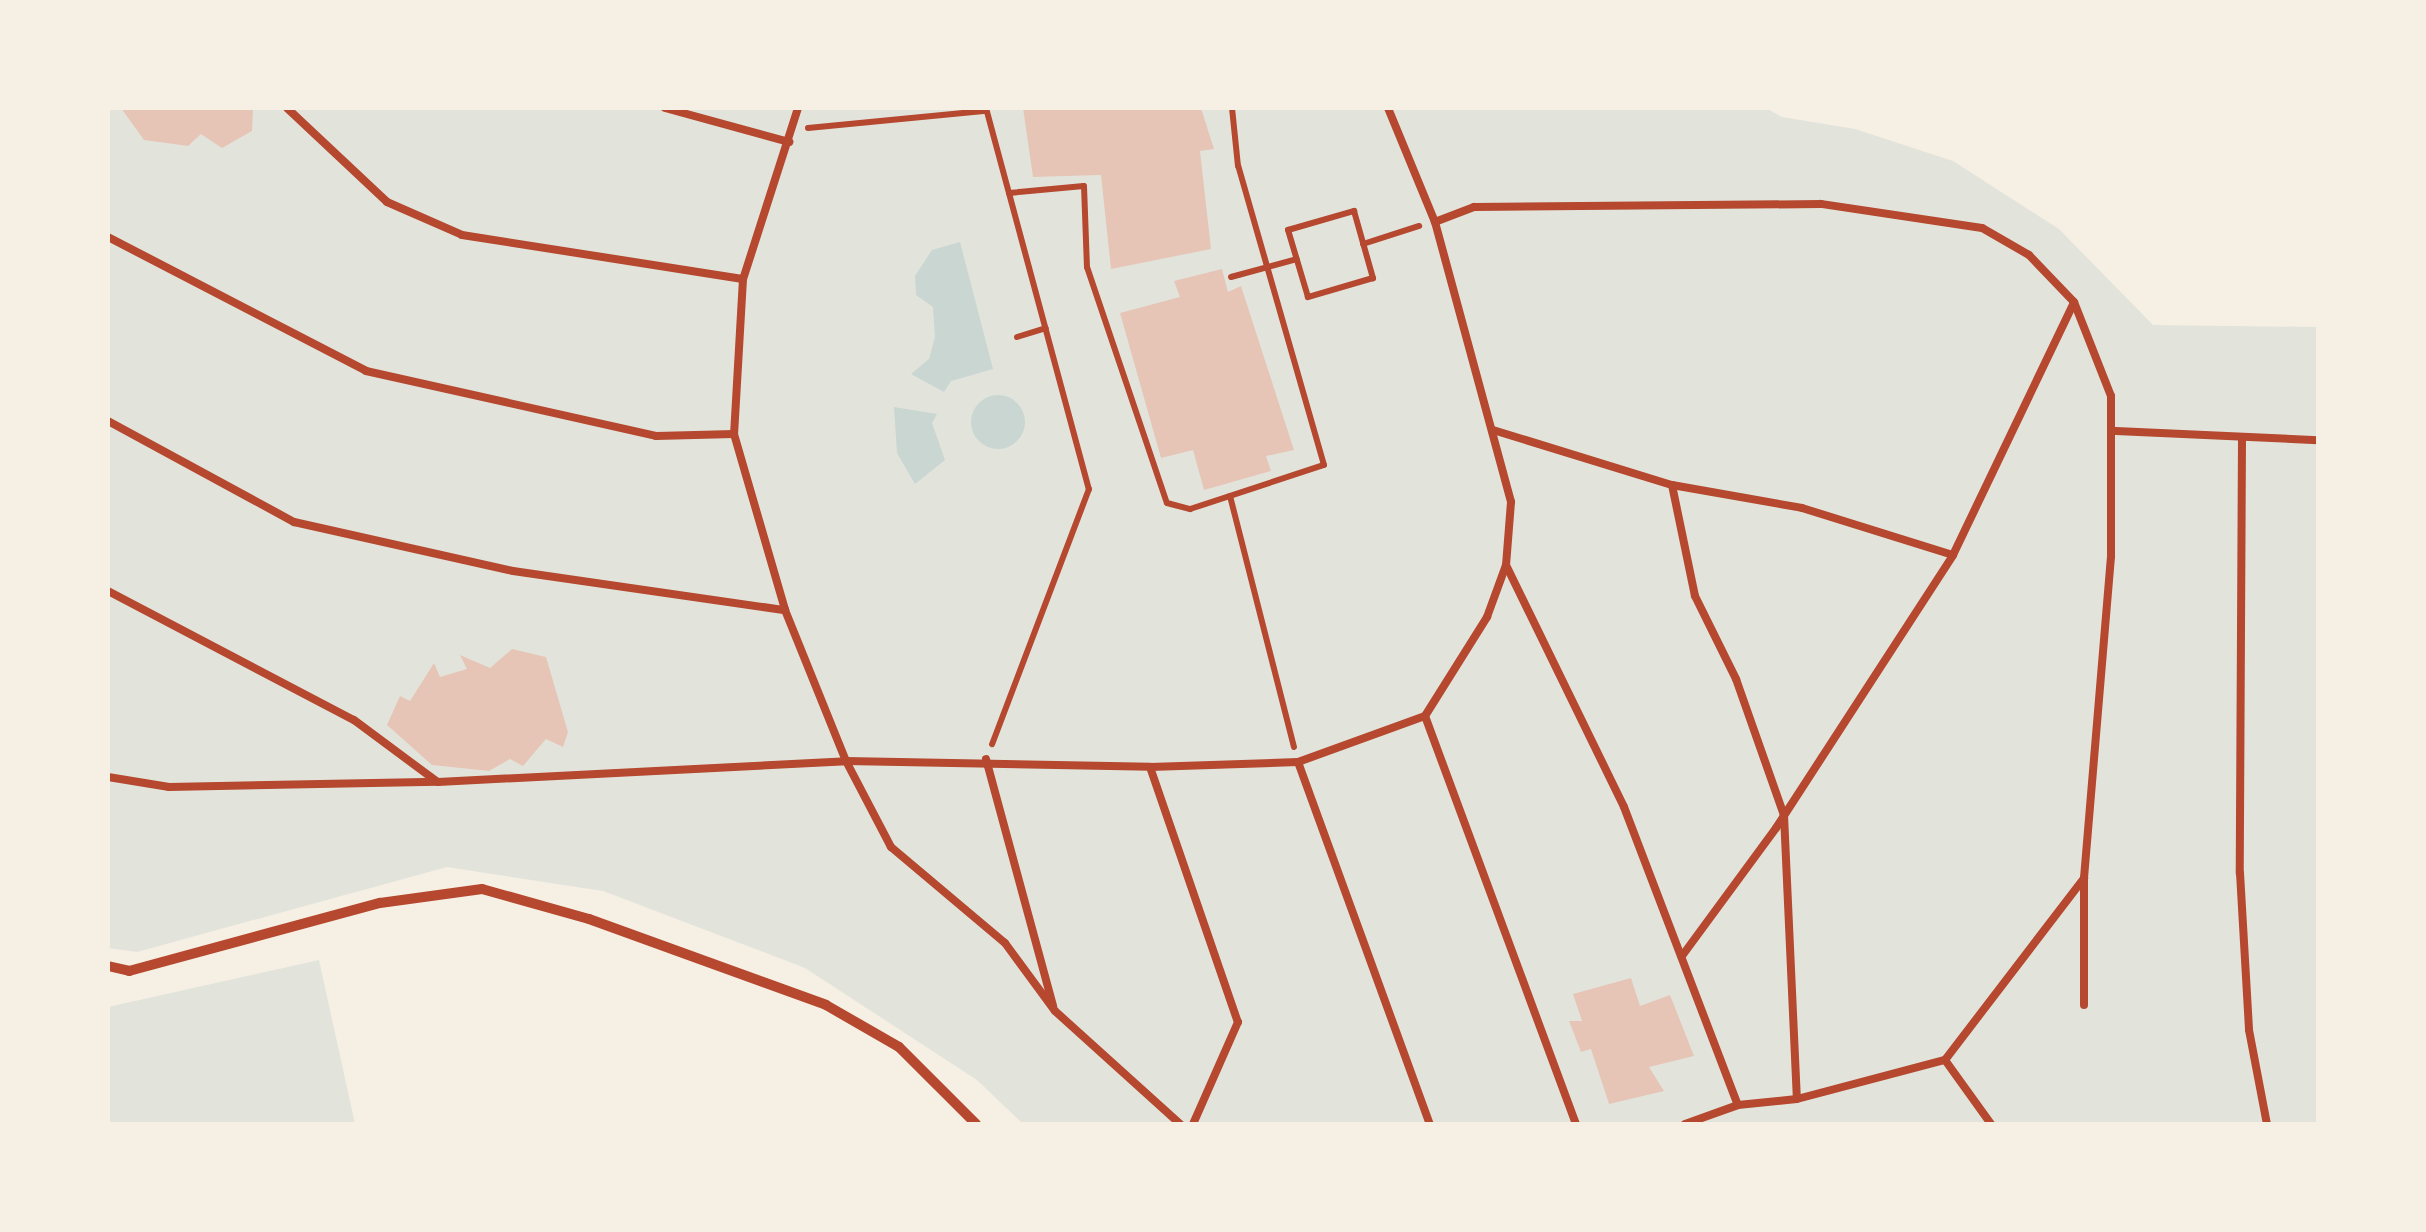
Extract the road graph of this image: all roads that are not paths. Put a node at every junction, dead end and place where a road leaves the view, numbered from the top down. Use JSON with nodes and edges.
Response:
{"nodes":[{"id":1,"x":286,"y":108,"type":"edge"},
{"id":2,"x":665,"y":108,"type":"edge"},
{"id":3,"x":798,"y":108,"type":"edge"},
{"id":4,"x":1388,"y":108,"type":"edge"},
{"id":5,"x":789,"y":142,"type":"junction"},
{"id":6,"x":1435,"y":222,"type":"junction"},
{"id":7,"x":108,"y":237,"type":"edge"},
{"id":8,"x":743,"y":279,"type":"junction"},
{"id":9,"x":2074,"y":302,"type":"junction"},
{"id":10,"x":108,"y":422,"type":"edge"},
{"id":11,"x":1493,"y":430,"type":"junction"},
{"id":12,"x":2116,"y":432,"type":"junction"},
{"id":13,"x":734,"y":434,"type":"junction"},
{"id":14,"x":2242,"y":438,"type":"junction"},
{"id":15,"x":2318,"y":440,"type":"edge"},
{"id":16,"x":1672,"y":485,"type":"junction"},
{"id":17,"x":1953,"y":555,"type":"junction"},
{"id":18,"x":1506,"y":564,"type":"junction"},
{"id":19,"x":108,"y":591,"type":"edge"},
{"id":20,"x":785,"y":610,"type":"junction"},
{"id":21,"x":1425,"y":716,"type":"junction"},
{"id":22,"x":986,"y":759,"type":"junction"},
{"id":23,"x":846,"y":761,"type":"junction"},
{"id":24,"x":1298,"y":762,"type":"junction"},
{"id":25,"x":1150,"y":767,"type":"junction"},
{"id":26,"x":108,"y":777,"type":"edge"},
{"id":27,"x":438,"y":782,"type":"junction"},
{"id":28,"x":1784,"y":815,"type":"junction"},
{"id":29,"x":2084,"y":878,"type":"junction"},
{"id":30,"x":1682,"y":956,"type":"junction"},
{"id":31,"x":108,"y":966,"type":"edge"},
{"id":32,"x":2084,"y":1005,"type":"dead end"},
{"id":33,"x":1055,"y":1011,"type":"junction"},
{"id":34,"x":1945,"y":1060,"type":"junction"},
{"id":35,"x":1797,"y":1099,"type":"junction"},
{"id":36,"x":1738,"y":1105,"type":"junction"},
{"id":37,"x":976,"y":1124,"type":"edge"},
{"id":38,"x":1180,"y":1124,"type":"edge"},
{"id":39,"x":1193,"y":1124,"type":"edge"},
{"id":40,"x":1430,"y":1124,"type":"edge"},
{"id":41,"x":1576,"y":1124,"type":"edge"},
{"id":42,"x":1685,"y":1124,"type":"edge"},
{"id":43,"x":1991,"y":1124,"type":"edge"},
{"id":44,"x":2267,"y":1124,"type":"edge"}],
"edges":[{"from":1,"to":8,"type":"lane"},
{"from":2,"to":5,"type":"lane"},
{"from":3,"to":5,"type":"lane"},
{"from":4,"to":6,"type":"lane"},
{"from":5,"to":8,"type":"lane"},
{"from":6,"to":9,"type":"lane"},
{"from":6,"to":11,"type":"lane"},
{"from":7,"to":13,"type":"lane"},
{"from":8,"to":13,"type":"lane"},
{"from":9,"to":12,"type":"lane"},
{"from":9,"to":17,"type":"lane"},
{"from":10,"to":20,"type":"lane"},
{"from":11,"to":16,"type":"lane"},
{"from":11,"to":18,"type":"lane"},
{"from":12,"to":14,"type":"lane"},
{"from":12,"to":29,"type":"lane"},
{"from":13,"to":20,"type":"lane"},
{"from":14,"to":15,"type":"lane"},
{"from":14,"to":44,"type":"lane"},
{"from":16,"to":17,"type":"lane"},
{"from":16,"to":28,"type":"lane"},
{"from":17,"to":28,"type":"lane"},
{"from":18,"to":21,"type":"lane"},
{"from":18,"to":30,"type":"lane"},
{"from":19,"to":27,"type":"lane"},
{"from":20,"to":23,"type":"lane"},
{"from":21,"to":24,"type":"lane"},
{"from":21,"to":41,"type":"lane"},
{"from":22,"to":23,"type":"lane"},
{"from":22,"to":25,"type":"lane"},
{"from":22,"to":33,"type":"lane"},
{"from":23,"to":27,"type":"lane"},
{"from":23,"to":33,"type":"lane"},
{"from":24,"to":25,"type":"lane"},
{"from":24,"to":40,"type":"lane"},
{"from":25,"to":39,"type":"lane"},
{"from":26,"to":27,"type":"lane"},
{"from":28,"to":30,"type":"lane"},
{"from":28,"to":35,"type":"lane"},
{"from":29,"to":32,"type":"lane"},
{"from":29,"to":34,"type":"lane"},
{"from":30,"to":36,"type":"lane"},
{"from":31,"to":37,"type":"street"},
{"from":33,"to":38,"type":"lane"},
{"from":34,"to":35,"type":"lane"},
{"from":34,"to":43,"type":"lane"},
{"from":35,"to":36,"type":"lane"},
{"from":36,"to":42,"type":"lane"}]}
